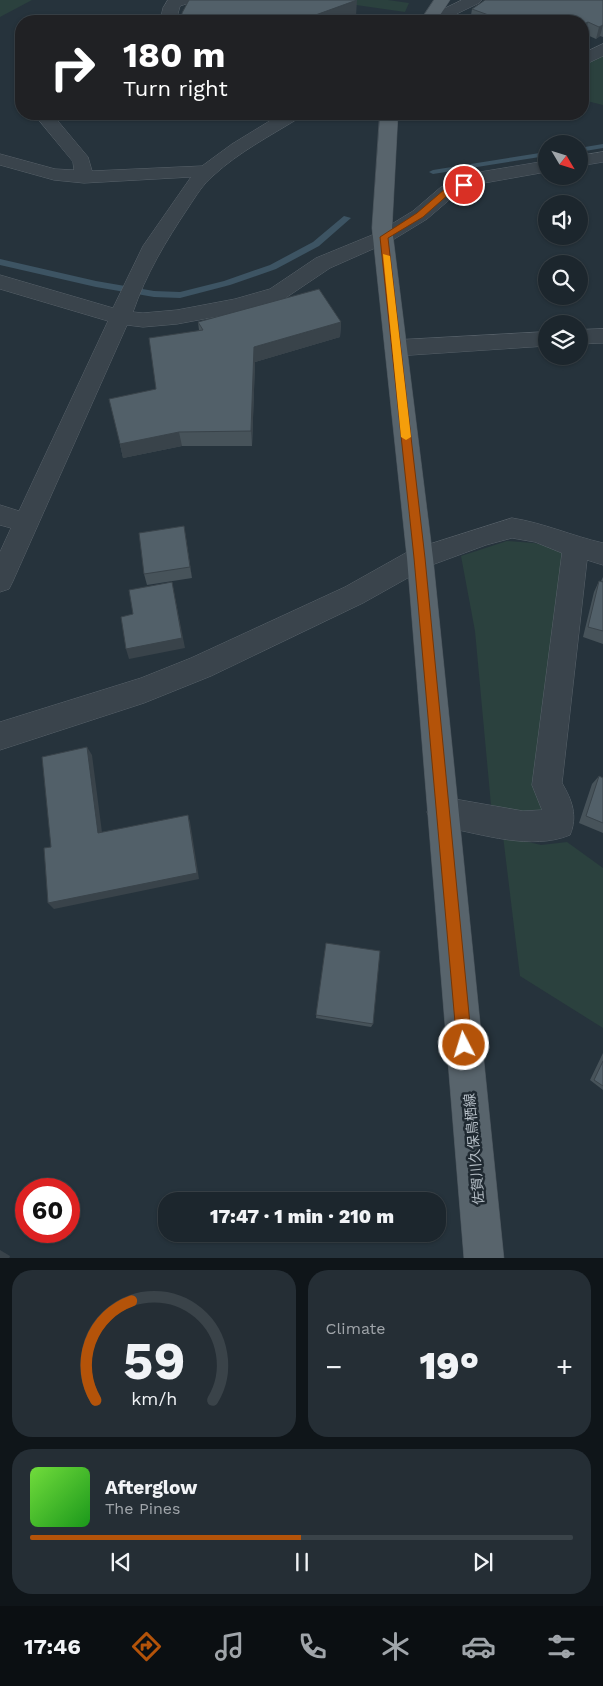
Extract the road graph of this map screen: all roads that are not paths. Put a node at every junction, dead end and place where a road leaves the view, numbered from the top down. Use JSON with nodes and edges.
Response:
{"nodes":[{"id":1,"x":184,"y":0,"type":"edge"},
{"id":2,"x":442,"y":0,"type":"edge"},
{"id":3,"x":474,"y":0,"type":"edge"},
{"id":4,"x":171,"y":15,"type":"edge"},
{"id":5,"x":433,"y":15,"type":"edge"},
{"id":6,"x":442,"y":15,"type":"edge"},
{"id":7,"x":603,"y":49,"type":"edge"},
{"id":8,"x":589,"y":57,"type":"edge"},
{"id":9,"x":48,"y":120,"type":"edge"},
{"id":10,"x":283,"y":120,"type":"edge"},
{"id":11,"x":389,"y":120,"type":"edge"},
{"id":12,"x":603,"y":157,"type":"edge"},
{"id":13,"x":0,"y":159,"type":"edge"},
{"id":14,"x":588,"y":160,"type":"edge"},
{"id":15,"x":538,"y":167,"type":"edge"},
{"id":16,"x":207,"y":172,"type":"junction"},
{"id":17,"x":84,"y":177,"type":"junction"},
{"id":18,"x":384,"y":237,"type":"junction"},
{"id":19,"x":0,"y":282,"type":"edge"},
{"id":20,"x":121,"y":313,"type":"junction"},
{"id":21,"x":603,"y":336,"type":"edge"},
{"id":22,"x":588,"y":337,"type":"edge"},
{"id":23,"x":538,"y":339,"type":"edge"},
{"id":24,"x":396,"y":348,"type":"junction"},
{"id":25,"x":0,"y":515,"type":"edge"},
{"id":26,"x":26,"y":523,"type":"junction"},
{"id":27,"x":590,"y":550,"type":"edge"},
{"id":28,"x":420,"y":558,"type":"junction"},
{"id":29,"x":0,"y":581,"type":"edge"},
{"id":30,"x":0,"y":736,"type":"edge"},
{"id":31,"x":443,"y":812,"type":"junction"},
{"id":32,"x":484,"y":1258,"type":"edge"}],
"edges":[{"from":1,"to":4,"type":"street"},
{"from":2,"to":5,"type":"main road"},
{"from":3,"to":6,"type":"street"},
{"from":7,"to":8,"type":"street"},
{"from":9,"to":17,"type":"street"},
{"from":10,"to":16,"type":"street"},
{"from":11,"to":18,"type":"main road","name":"佐賀川久保鳥栖線"},
{"from":12,"to":14,"type":"street"},
{"from":13,"to":17,"type":"street"},
{"from":15,"to":18,"type":"street"},
{"from":16,"to":17,"type":"street"},
{"from":16,"to":20,"type":"street"},
{"from":18,"to":20,"type":"street"},
{"from":18,"to":24,"type":"main road","name":"佐賀川久保鳥栖線"},
{"from":19,"to":20,"type":"street"},
{"from":20,"to":26,"type":"street"},
{"from":21,"to":22,"type":"street"},
{"from":23,"to":24,"type":"street"},
{"from":24,"to":28,"type":"main road","name":"佐賀川久保鳥栖線"},
{"from":25,"to":26,"type":"street"},
{"from":26,"to":29,"type":"street"},
{"from":27,"to":28,"type":"street"},
{"from":27,"to":31,"type":"street"},
{"from":28,"to":30,"type":"street"},
{"from":28,"to":31,"type":"main road","name":"佐賀川久保鳥栖線"},
{"from":31,"to":32,"type":"main road","name":"佐賀川久保鳥栖線"}]}
